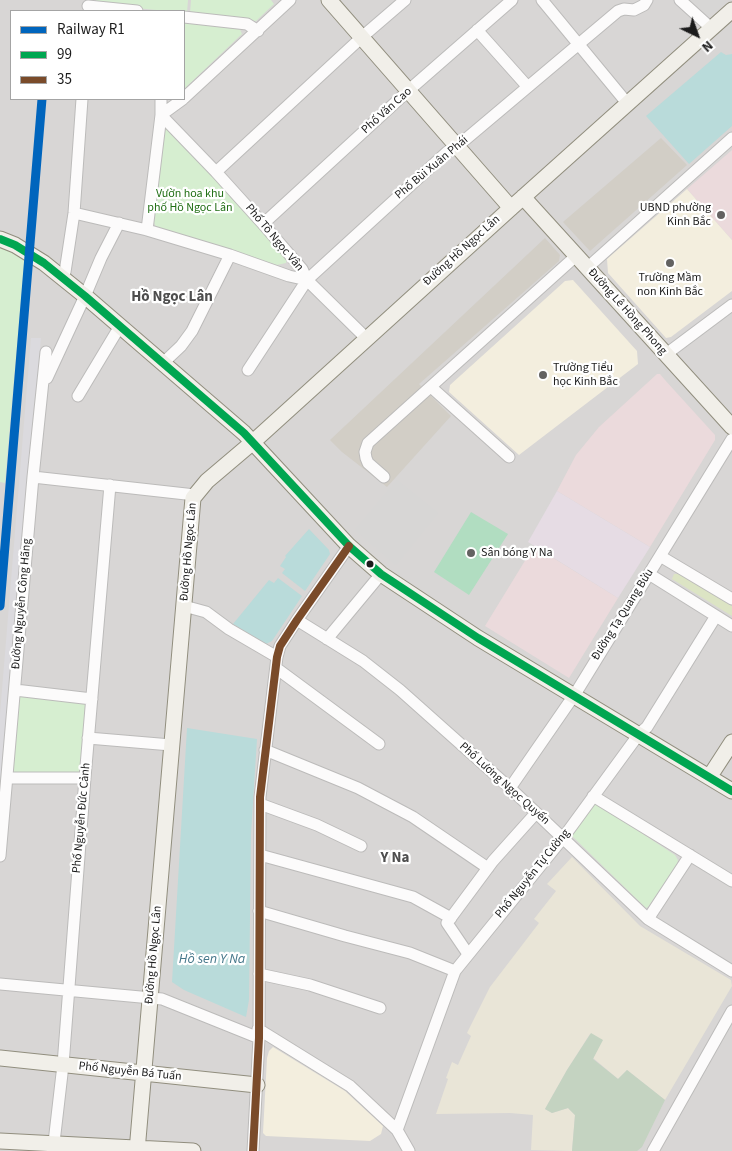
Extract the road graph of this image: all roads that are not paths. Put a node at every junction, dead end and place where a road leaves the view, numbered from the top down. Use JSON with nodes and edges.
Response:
{"nodes":[{"id":1,"x":290,"y":0,"type":"edge"},
{"id":2,"x":329,"y":0,"type":"edge"},
{"id":3,"x":406,"y":0,"type":"edge"},
{"id":4,"x":512,"y":0,"type":"edge"},
{"id":5,"x":647,"y":0,"type":"edge"},
{"id":6,"x":680,"y":0,"type":"edge"},
{"id":7,"x":727,"y":0,"type":"edge"},
{"id":8,"x":545,"y":1,"type":"edge"},
{"id":9,"x":88,"y":6,"type":"edge"},
{"id":10,"x":732,"y":9,"type":"edge"},
{"id":11,"x":127,"y":10,"type":"edge"},
{"id":12,"x":185,"y":17,"type":"edge"},
{"id":13,"x":711,"y":28,"type":"junction"},
{"id":14,"x":477,"y":30,"type":"junction"},
{"id":15,"x":258,"y":31,"type":"junction"},
{"id":16,"x":362,"y":37,"type":"junction"},
{"id":17,"x":578,"y":45,"type":"junction"},
{"id":18,"x":527,"y":86,"type":"junction"},
{"id":19,"x":408,"y":90,"type":"junction"},
{"id":20,"x":185,"y":96,"type":"edge"},
{"id":21,"x":82,"y":100,"type":"edge"},
{"id":22,"x":161,"y":100,"type":"edge"},
{"id":23,"x":180,"y":100,"type":"edge"},
{"id":24,"x":627,"y":103,"type":"junction"},
{"id":25,"x":160,"y":115,"type":"junction"},
{"id":26,"x":732,"y":138,"type":"edge"},
{"id":27,"x":456,"y":145,"type":"junction"},
{"id":28,"x":216,"y":172,"type":"junction"},
{"id":29,"x":523,"y":197,"type":"junction"},
{"id":30,"x":510,"y":208,"type":"junction"},
{"id":31,"x":74,"y":213,"type":"junction"},
{"id":32,"x":119,"y":223,"type":"junction"},
{"id":33,"x":263,"y":224,"type":"junction"},
{"id":34,"x":0,"y":229,"type":"edge"},
{"id":35,"x":147,"y":230,"type":"junction"},
{"id":36,"x":0,"y":239,"type":"edge"},
{"id":37,"x":230,"y":255,"type":"junction"},
{"id":38,"x":576,"y":256,"type":"junction"},
{"id":39,"x":587,"y":268,"type":"junction"},
{"id":40,"x":65,"y":272,"type":"junction"},
{"id":41,"x":307,"y":280,"type":"junction"},
{"id":42,"x":85,"y":296,"type":"junction"},
{"id":43,"x":732,"y":306,"type":"edge"},
{"id":44,"x":120,"y":326,"type":"junction"},
{"id":45,"x":366,"y":338,"type":"junction"},
{"id":46,"x":46,"y":352,"type":"dead end"},
{"id":47,"x":665,"y":355,"type":"junction"},
{"id":48,"x":163,"y":363,"type":"junction"},
{"id":49,"x":248,"y":370,"type":"dead end"},
{"id":50,"x":431,"y":386,"type":"junction"},
{"id":51,"x":42,"y":388,"type":"junction"},
{"id":52,"x":78,"y":396,"type":"dead end"},
{"id":53,"x":732,"y":427,"type":"edge"},
{"id":54,"x":732,"y":439,"type":"edge"},
{"id":55,"x":253,"y":442,"type":"junction"},
{"id":56,"x":509,"y":458,"type":"dead end"},
{"id":57,"x":33,"y":477,"type":"junction"},
{"id":58,"x":384,"y":477,"type":"dead end"},
{"id":59,"x":110,"y":485,"type":"junction"},
{"id":60,"x":195,"y":494,"type":"junction"},
{"id":61,"x":349,"y":546,"type":"junction"},
{"id":62,"x":660,"y":556,"type":"junction"},
{"id":63,"x":381,"y":574,"type":"junction"},
{"id":64,"x":649,"y":574,"type":"junction"},
{"id":65,"x":731,"y":596,"type":"edge"},
{"id":66,"x":184,"y":606,"type":"junction"},
{"id":67,"x":716,"y":616,"type":"junction"},
{"id":68,"x":297,"y":620,"type":"junction"},
{"id":69,"x":732,"y":626,"type":"edge"},
{"id":70,"x":327,"y":639,"type":"junction"},
{"id":71,"x":276,"y":662,"type":"junction"},
{"id":72,"x":15,"y":690,"type":"junction"},
{"id":73,"x":573,"y":696,"type":"junction"},
{"id":74,"x":92,"y":700,"type":"junction"},
{"id":75,"x":638,"y":734,"type":"junction"},
{"id":76,"x":88,"y":738,"type":"junction"},
{"id":77,"x":732,"y":742,"type":"edge"},
{"id":78,"x":379,"y":744,"type":"dead end"},
{"id":79,"x":171,"y":745,"type":"junction"},
{"id":80,"x":265,"y":750,"type":"junction"},
{"id":81,"x":710,"y":776,"type":"junction"},
{"id":82,"x":7,"y":778,"type":"junction"},
{"id":83,"x":85,"y":778,"type":"junction"},
{"id":84,"x":510,"y":788,"type":"junction"},
{"id":85,"x":732,"y":791,"type":"edge"},
{"id":86,"x":594,"y":796,"type":"junction"},
{"id":87,"x":260,"y":804,"type":"junction"},
{"id":88,"x":536,"y":813,"type":"junction"},
{"id":89,"x":563,"y":838,"type":"junction"},
{"id":90,"x":361,"y":846,"type":"dead end"},
{"id":91,"x":260,"y":855,"type":"junction"},
{"id":92,"x":690,"y":855,"type":"junction"},
{"id":93,"x":0,"y":856,"type":"edge"},
{"id":94,"x":488,"y":868,"type":"junction"},
{"id":95,"x":732,"y":882,"type":"edge"},
{"id":96,"x":260,"y":911,"type":"junction"},
{"id":97,"x":451,"y":918,"type":"junction"},
{"id":98,"x":648,"y":919,"type":"junction"},
{"id":99,"x":468,"y":954,"type":"junction"},
{"id":100,"x":456,"y":971,"type":"junction"},
{"id":101,"x":732,"y":971,"type":"edge"},
{"id":102,"x":259,"y":974,"type":"junction"},
{"id":103,"x":0,"y":984,"type":"edge"},
{"id":104,"x":68,"y":990,"type":"junction"},
{"id":105,"x":152,"y":998,"type":"junction"},
{"id":106,"x":380,"y":1008,"type":"dead end"},
{"id":107,"x":732,"y":1011,"type":"edge"},
{"id":108,"x":259,"y":1034,"type":"junction"},
{"id":109,"x":1,"y":1059,"type":"edge"},
{"id":110,"x":63,"y":1065,"type":"junction"},
{"id":111,"x":144,"y":1073,"type":"junction"},
{"id":112,"x":257,"y":1085,"type":"junction"},
{"id":113,"x":397,"y":1130,"type":"junction"},
{"id":114,"x":0,"y":1141,"type":"edge"},
{"id":115,"x":53,"y":1148,"type":"edge"},
{"id":116,"x":137,"y":1150,"type":"edge"},
{"id":117,"x":193,"y":1151,"type":"edge"},
{"id":118,"x":253,"y":1151,"type":"edge"},
{"id":119,"x":409,"y":1151,"type":"edge"},
{"id":120,"x":654,"y":1151,"type":"edge"}],
"edges":[{"from":1,"to":15,"type":"street"},
{"from":2,"to":16,"type":"street"},
{"from":3,"to":16,"type":"street"},
{"from":4,"to":14,"type":"street","name":"Phố Văn Cao"},
{"from":5,"to":17,"type":"street","name":"Phố Bùi Xuân Phái"},
{"from":6,"to":13,"type":"street"},
{"from":7,"to":10,"type":"street"},
{"from":8,"to":17,"type":"street"},
{"from":9,"to":11,"type":"street"},
{"from":10,"to":13,"type":"street","name":"Đường Hồ Ngọc Lân"},
{"from":12,"to":15,"type":"street"},
{"from":13,"to":24,"type":"street","name":"Đường Hồ Ngọc Lân"},
{"from":14,"to":18,"type":"street"},
{"from":14,"to":19,"type":"street","name":"Phố Văn Cao"},
{"from":15,"to":20,"type":"street"},
{"from":16,"to":19,"type":"street"},
{"from":16,"to":28,"type":"street"},
{"from":17,"to":18,"type":"street","name":"Phố Bùi Xuân Phái"},
{"from":17,"to":24,"type":"street"},
{"from":18,"to":27,"type":"street","name":"Phố Bùi Xuân Phái"},
{"from":19,"to":27,"type":"street"},
{"from":19,"to":33,"type":"street","name":"Phố Văn Cao"},
{"from":21,"to":31,"type":"street"},
{"from":22,"to":25,"type":"street"},
{"from":23,"to":25,"type":"street"},
{"from":24,"to":29,"type":"street","name":"Đường Hồ Ngọc Lân"},
{"from":25,"to":28,"type":"street","name":"Phố Tô Ngọc Vân"},
{"from":25,"to":35,"type":"street"},
{"from":26,"to":39,"type":"street"},
{"from":27,"to":30,"type":"street"},
{"from":27,"to":41,"type":"street","name":"Phố Bùi Xuân Phái"},
{"from":28,"to":33,"type":"street","name":"Phố Tô Ngọc Vân"},
{"from":29,"to":30,"type":"street","name":"Đường Hồ Ngọc Lân"},
{"from":29,"to":38,"type":"street","name":"Đường Lê Hồng Phong"},
{"from":30,"to":45,"type":"street","name":"Đường Hồ Ngọc Lân"},
{"from":31,"to":32,"type":"street"},
{"from":31,"to":40,"type":"street"},
{"from":32,"to":35,"type":"street"},
{"from":32,"to":42,"type":"street"},
{"from":33,"to":41,"type":"street","name":"Phố Tô Ngọc Vân"},
{"from":34,"to":40,"type":"street"},
{"from":35,"to":37,"type":"street"},
{"from":36,"to":42,"type":"street"},
{"from":37,"to":41,"type":"street"},
{"from":37,"to":48,"type":"street"},
{"from":38,"to":39,"type":"street","name":"Đường Lê Hồng Phong"},
{"from":38,"to":50,"type":"street"},
{"from":39,"to":47,"type":"street","name":"Đường Lê Hồng Phong"},
{"from":40,"to":42,"type":"street"},
{"from":41,"to":45,"type":"street","name":"Phố Tô Ngọc Vân"},
{"from":41,"to":49,"type":"street","name":"Phố Bùi Xuân Phái"},
{"from":42,"to":44,"type":"street"},
{"from":42,"to":51,"type":"street"},
{"from":43,"to":47,"type":"street"},
{"from":44,"to":48,"type":"street"},
{"from":44,"to":52,"type":"street"},
{"from":45,"to":55,"type":"street","name":"Đường Hồ Ngọc Lân"},
{"from":46,"to":51,"type":"street","name":"Đường Nguyễn Công Hãng"},
{"from":47,"to":53,"type":"street","name":"Đường Lê Hồng Phong"},
{"from":48,"to":55,"type":"street"},
{"from":50,"to":56,"type":"street"},
{"from":50,"to":58,"type":"street"},
{"from":51,"to":57,"type":"street","name":"Đường Nguyễn Công Hãng"},
{"from":54,"to":62,"type":"street","name":"Đường Tạ Quang Bửu"},
{"from":55,"to":60,"type":"street","name":"Đường Hồ Ngọc Lân"},
{"from":55,"to":61,"type":"street"},
{"from":57,"to":59,"type":"street"},
{"from":57,"to":72,"type":"street","name":"Đường Nguyễn Công Hãng"},
{"from":59,"to":60,"type":"street"},
{"from":59,"to":74,"type":"street","name":"Phố Nguyễn Đức Cảnh"},
{"from":60,"to":66,"type":"street","name":"Đường Hồ Ngọc Lân"},
{"from":61,"to":63,"type":"street"},
{"from":61,"to":68,"type":"street"},
{"from":62,"to":64,"type":"street","name":"Đường Tạ Quang Bửu"},
{"from":62,"to":65,"type":"street"},
{"from":63,"to":70,"type":"street"},
{"from":63,"to":73,"type":"street"},
{"from":64,"to":67,"type":"street"},
{"from":64,"to":73,"type":"street","name":"Đường Tạ Quang Bửu"},
{"from":66,"to":71,"type":"street"},
{"from":66,"to":79,"type":"street","name":"Đường Hồ Ngọc Lân"},
{"from":67,"to":69,"type":"street"},
{"from":67,"to":75,"type":"street","name":"Phố Nguyễn Tự Cường"},
{"from":68,"to":70,"type":"street","name":"Phố Lương Ngọc Quyến"},
{"from":68,"to":71,"type":"street"},
{"from":70,"to":84,"type":"street","name":"Phố Lương Ngọc Quyến"},
{"from":71,"to":78,"type":"street"},
{"from":71,"to":80,"type":"street"},
{"from":72,"to":74,"type":"street"},
{"from":72,"to":82,"type":"street","name":"Đường Nguyễn Công Hãng"},
{"from":73,"to":75,"type":"street"},
{"from":73,"to":84,"type":"street","name":"Đường Tạ Quang Bửu"},
{"from":74,"to":76,"type":"street","name":"Phố Nguyễn Đức Cảnh"},
{"from":75,"to":81,"type":"street"},
{"from":75,"to":86,"type":"street","name":"Phố Nguyễn Tự Cường"},
{"from":76,"to":79,"type":"street"},
{"from":76,"to":83,"type":"street","name":"Phố Nguyễn Đức Cảnh"},
{"from":77,"to":81,"type":"street"},
{"from":79,"to":105,"type":"street","name":"Đường Hồ Ngọc Lân"},
{"from":80,"to":87,"type":"street"},
{"from":80,"to":94,"type":"street"},
{"from":81,"to":85,"type":"street"},
{"from":82,"to":83,"type":"street"},
{"from":82,"to":93,"type":"street","name":"Đường Nguyễn Công Hãng"},
{"from":83,"to":104,"type":"street","name":"Phố Nguyễn Đức Cảnh"},
{"from":84,"to":88,"type":"street","name":"Phố Lương Ngọc Quyến"},
{"from":86,"to":89,"type":"street","name":"Phố Nguyễn Tự Cường"},
{"from":86,"to":92,"type":"street"},
{"from":87,"to":90,"type":"street"},
{"from":87,"to":91,"type":"street"},
{"from":88,"to":89,"type":"street","name":"Phố Lương Ngọc Quyến"},
{"from":88,"to":94,"type":"street"},
{"from":89,"to":98,"type":"street","name":"Phố Lương Ngọc Quyến"},
{"from":89,"to":99,"type":"street","name":"Phố Nguyễn Tự Cường"},
{"from":91,"to":96,"type":"street"},
{"from":91,"to":97,"type":"street"},
{"from":92,"to":95,"type":"street"},
{"from":92,"to":98,"type":"street"},
{"from":94,"to":97,"type":"street"},
{"from":96,"to":100,"type":"street"},
{"from":96,"to":102,"type":"street"},
{"from":97,"to":99,"type":"street"},
{"from":98,"to":101,"type":"street","name":"Phố Lương Ngọc Quyến"},
{"from":99,"to":100,"type":"street","name":"Phố Nguyễn Tự Cường"},
{"from":100,"to":113,"type":"street","name":"Phố Nguyễn Tự Cường"},
{"from":102,"to":106,"type":"street"},
{"from":102,"to":108,"type":"street"},
{"from":103,"to":104,"type":"street"},
{"from":104,"to":105,"type":"street"},
{"from":104,"to":110,"type":"street","name":"Phố Nguyễn Đức Cảnh"},
{"from":105,"to":108,"type":"street"},
{"from":105,"to":111,"type":"street","name":"Đường Hồ Ngọc Lân"},
{"from":107,"to":120,"type":"street"},
{"from":108,"to":112,"type":"street"},
{"from":108,"to":113,"type":"street"},
{"from":109,"to":110,"type":"street","name":"Phố Nguyễn Bá Tuấn"},
{"from":110,"to":111,"type":"street","name":"Phố Nguyễn Bá Tuấn"},
{"from":110,"to":115,"type":"street","name":"Phố Nguyễn Đức Cảnh"},
{"from":111,"to":112,"type":"street","name":"Phố Nguyễn Bá Tuấn"},
{"from":111,"to":116,"type":"street","name":"Đường Hồ Ngọc Lân"},
{"from":112,"to":118,"type":"street"},
{"from":113,"to":119,"type":"street"},
{"from":114,"to":115,"type":"street"},
{"from":115,"to":116,"type":"street"},
{"from":116,"to":117,"type":"street"}]}
